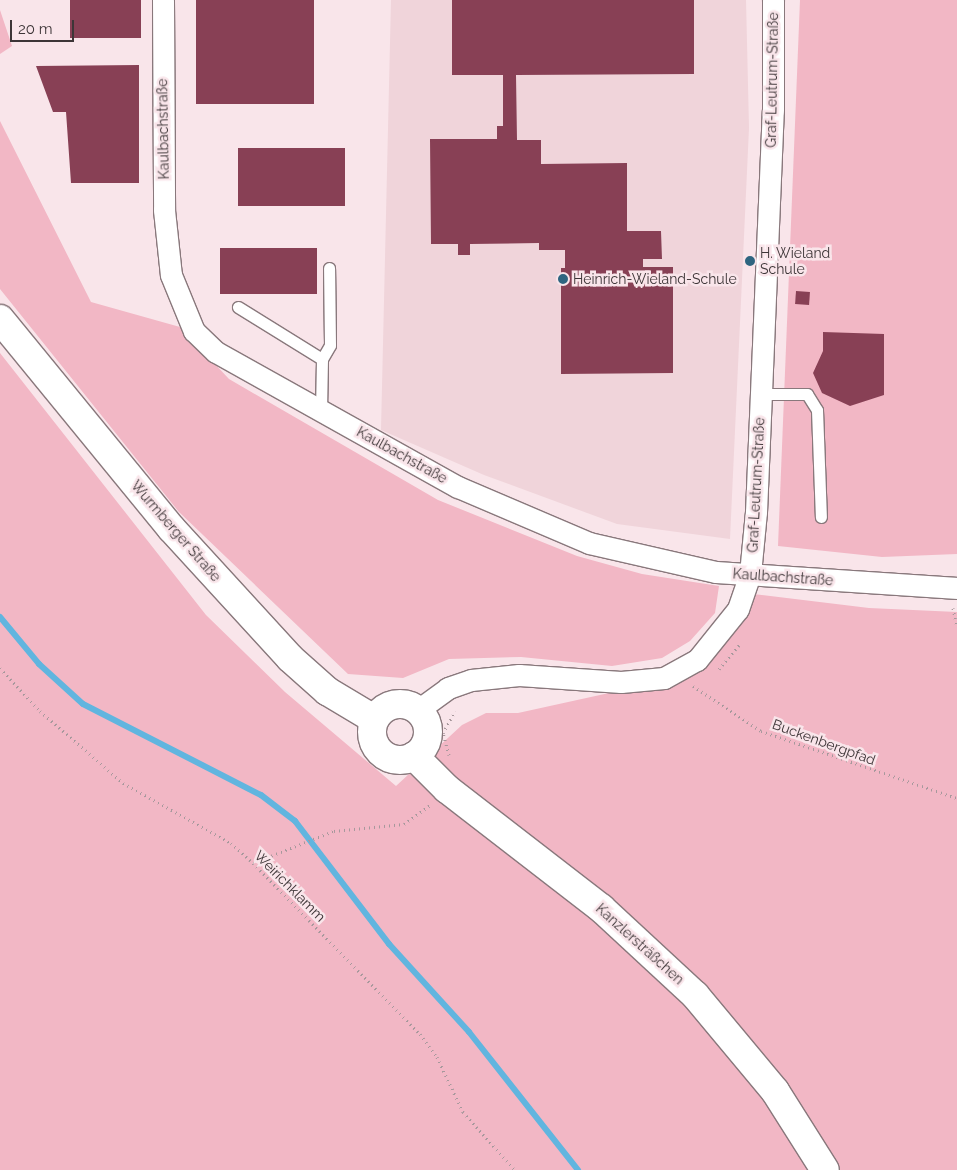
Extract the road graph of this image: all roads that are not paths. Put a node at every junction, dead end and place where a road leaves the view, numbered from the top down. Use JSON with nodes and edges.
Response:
{"nodes":[{"id":1,"x":163,"y":0,"type":"edge"},
{"id":2,"x":773,"y":0,"type":"edge"},
{"id":3,"x":329,"y":268,"type":"dead end"},
{"id":4,"x":238,"y":307,"type":"dead end"},
{"id":5,"x":0,"y":319,"type":"edge"},
{"id":6,"x":322,"y":359,"type":"junction"},
{"id":7,"x":761,"y":394,"type":"junction"},
{"id":8,"x":322,"y":411,"type":"junction"},
{"id":9,"x":821,"y":517,"type":"dead end"},
{"id":10,"x":750,"y":574,"type":"junction"},
{"id":11,"x":957,"y":588,"type":"edge"},
{"id":12,"x":418,"y":710,"type":"junction"},
{"id":13,"x":374,"y":719,"type":"junction"},
{"id":14,"x":414,"y":756,"type":"junction"},
{"id":15,"x":825,"y":1170,"type":"edge"}],
"edges":[{"from":1,"to":8,"type":"street","name":"Kaulbachstraße"},
{"from":2,"to":7,"type":"street","name":"Graf-Leutrum-Straße"},
{"from":3,"to":6,"type":"lane"},
{"from":4,"to":6,"type":"lane"},
{"from":5,"to":13,"type":"main road","name":"Wurmberger Straße"},
{"from":6,"to":8,"type":"lane"},
{"from":7,"to":9,"type":"lane"},
{"from":7,"to":10,"type":"street","name":"Graf-Leutrum-Straße"},
{"from":8,"to":10,"type":"street","name":"Kaulbachstraße"},
{"from":10,"to":11,"type":"street","name":"Kaulbachstraße"},
{"from":10,"to":12,"type":"street","name":"Graf-Leutrum-Straße"},
{"from":12,"to":13,"type":"main road"},
{"from":12,"to":14,"type":"main road"},
{"from":13,"to":14,"type":"main road"},
{"from":14,"to":15,"type":"main road","name":"Kanzlersträßchen"}]}
